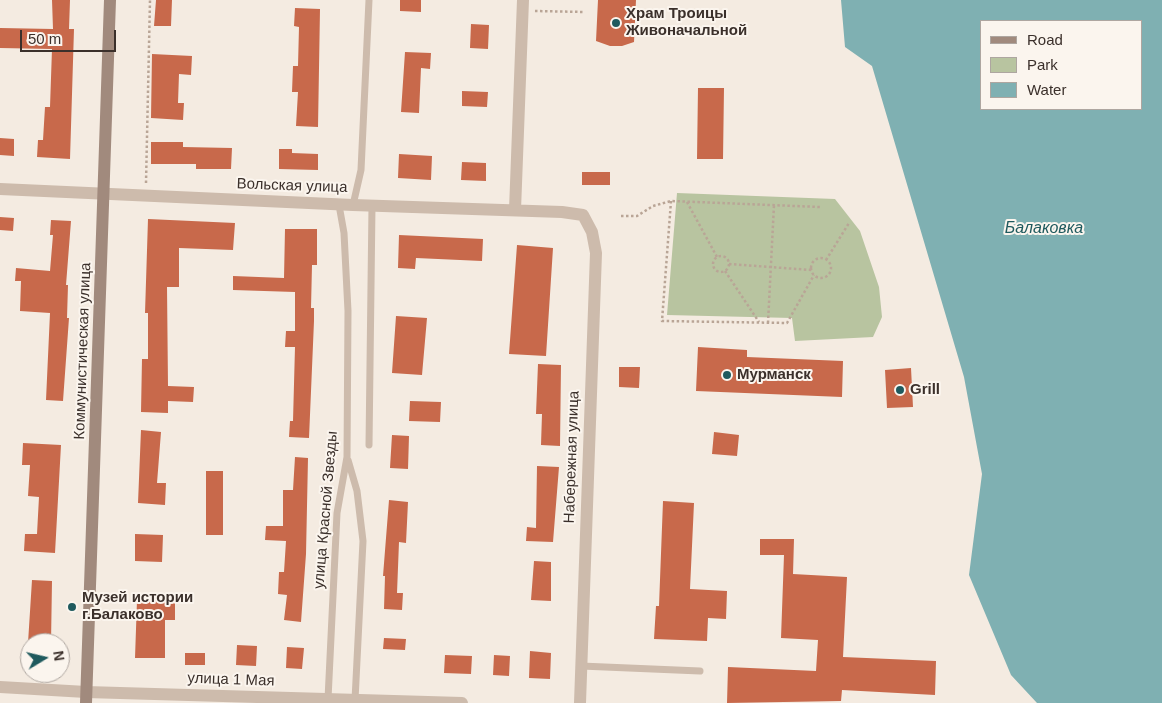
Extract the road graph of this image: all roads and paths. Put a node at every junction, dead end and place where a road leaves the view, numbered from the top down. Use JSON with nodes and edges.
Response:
{"nodes":[{"id":1,"x":110,"y":0,"type":"edge"},
{"id":2,"x":150,"y":0,"type":"edge"},
{"id":3,"x":369,"y":0,"type":"edge"},
{"id":4,"x":523,"y":0,"type":"edge"},
{"id":5,"x":531,"y":11,"type":"dead end"},
{"id":6,"x":584,"y":12,"type":"dead end"},
{"id":7,"x":0,"y":188,"type":"edge"},
{"id":8,"x":105,"y":195,"type":"junction"},
{"id":9,"x":146,"y":196,"type":"junction"},
{"id":10,"x":671,"y":201,"type":"junction"},
{"id":11,"x":687,"y":202,"type":"junction"},
{"id":12,"x":339,"y":205,"type":"junction"},
{"id":13,"x":353,"y":205,"type":"junction"},
{"id":14,"x":774,"y":205,"type":"junction"},
{"id":15,"x":372,"y":206,"type":"junction"},
{"id":16,"x":820,"y":207,"type":"dead end"},
{"id":17,"x":515,"y":210,"type":"junction"},
{"id":18,"x":583,"y":216,"type":"joint"},
{"id":19,"x":621,"y":216,"type":"dead end"},
{"id":20,"x":848,"y":223,"type":"dead end"},
{"id":21,"x":717,"y":257,"type":"junction"},
{"id":22,"x":826,"y":260,"type":"junction"},
{"id":23,"x":729,"y":264,"type":"junction"},
{"id":24,"x":771,"y":267,"type":"junction"},
{"id":25,"x":811,"y":270,"type":"junction"},
{"id":26,"x":725,"y":271,"type":"junction"},
{"id":27,"x":814,"y":275,"type":"junction"},
{"id":28,"x":759,"y":323,"type":"junction"},
{"id":29,"x":768,"y":323,"type":"junction"},
{"id":30,"x":369,"y":444,"type":"dead end"},
{"id":31,"x":347,"y":457,"type":"junction"},
{"id":32,"x":581,"y":666,"type":"junction"},
{"id":33,"x":700,"y":671,"type":"dead end"},
{"id":34,"x":0,"y":687,"type":"edge"},
{"id":35,"x":86,"y":698,"type":"edge"},
{"id":36,"x":328,"y":699,"type":"junction"},
{"id":37,"x":355,"y":700,"type":"junction"},
{"id":38,"x":341,"y":701,"type":"edge"},
{"id":39,"x":462,"y":703,"type":"edge"},
{"id":40,"x":580,"y":703,"type":"edge"}],
"edges":[{"from":1,"to":8,"type":"main road","name":"Коммунистическая улица"},
{"from":2,"to":9,"type":"path"},
{"from":3,"to":13,"type":"lane"},
{"from":4,"to":17,"type":"street"},
{"from":5,"to":6,"type":"path"},
{"from":7,"to":8,"type":"street","name":"Вольская улица"},
{"from":8,"to":9,"type":"street","name":"Вольская улица"},
{"from":8,"to":35,"type":"main road","name":"Коммунистическая улица"},
{"from":9,"to":12,"type":"street","name":"Вольская улица"},
{"from":10,"to":11,"type":"path"},
{"from":10,"to":19,"type":"path"},
{"from":10,"to":28,"type":"path"},
{"from":11,"to":14,"type":"path"},
{"from":11,"to":21,"type":"path"},
{"from":12,"to":13,"type":"street","name":"Вольская улица"},
{"from":12,"to":31,"type":"lane","name":"улица Красной Звезды"},
{"from":13,"to":15,"type":"street","name":"Вольская улица"},
{"from":14,"to":16,"type":"path"},
{"from":14,"to":24,"type":"path"},
{"from":15,"to":17,"type":"street","name":"Вольская улица"},
{"from":15,"to":30,"type":"lane"},
{"from":17,"to":18,"type":"street","name":"Вольская улица"},
{"from":18,"to":32,"type":"street","name":"Набережная улица"},
{"from":20,"to":22,"type":"path"},
{"from":21,"to":23,"type":"path"},
{"from":21,"to":26,"type":"path"},
{"from":22,"to":25,"type":"path"},
{"from":22,"to":27,"type":"path"},
{"from":23,"to":24,"type":"path"},
{"from":23,"to":26,"type":"path"},
{"from":24,"to":25,"type":"path"},
{"from":24,"to":29,"type":"path"},
{"from":25,"to":27,"type":"path"},
{"from":26,"to":28,"type":"path"},
{"from":27,"to":29,"type":"path"},
{"from":28,"to":29,"type":"path"},
{"from":31,"to":36,"type":"lane","name":"улица Красной Звезды"},
{"from":31,"to":37,"type":"lane"},
{"from":32,"to":33,"type":"lane"},
{"from":32,"to":40,"type":"street","name":"Набережная улица"},
{"from":34,"to":35,"type":"street","name":"улица 1 Мая"},
{"from":35,"to":36,"type":"street","name":"улица 1 Мая"},
{"from":36,"to":38,"type":"street","name":"улица 1 Мая"},
{"from":37,"to":38,"type":"street","name":"улица 1 Мая"},
{"from":37,"to":39,"type":"street","name":"улица 1 Мая"}]}
